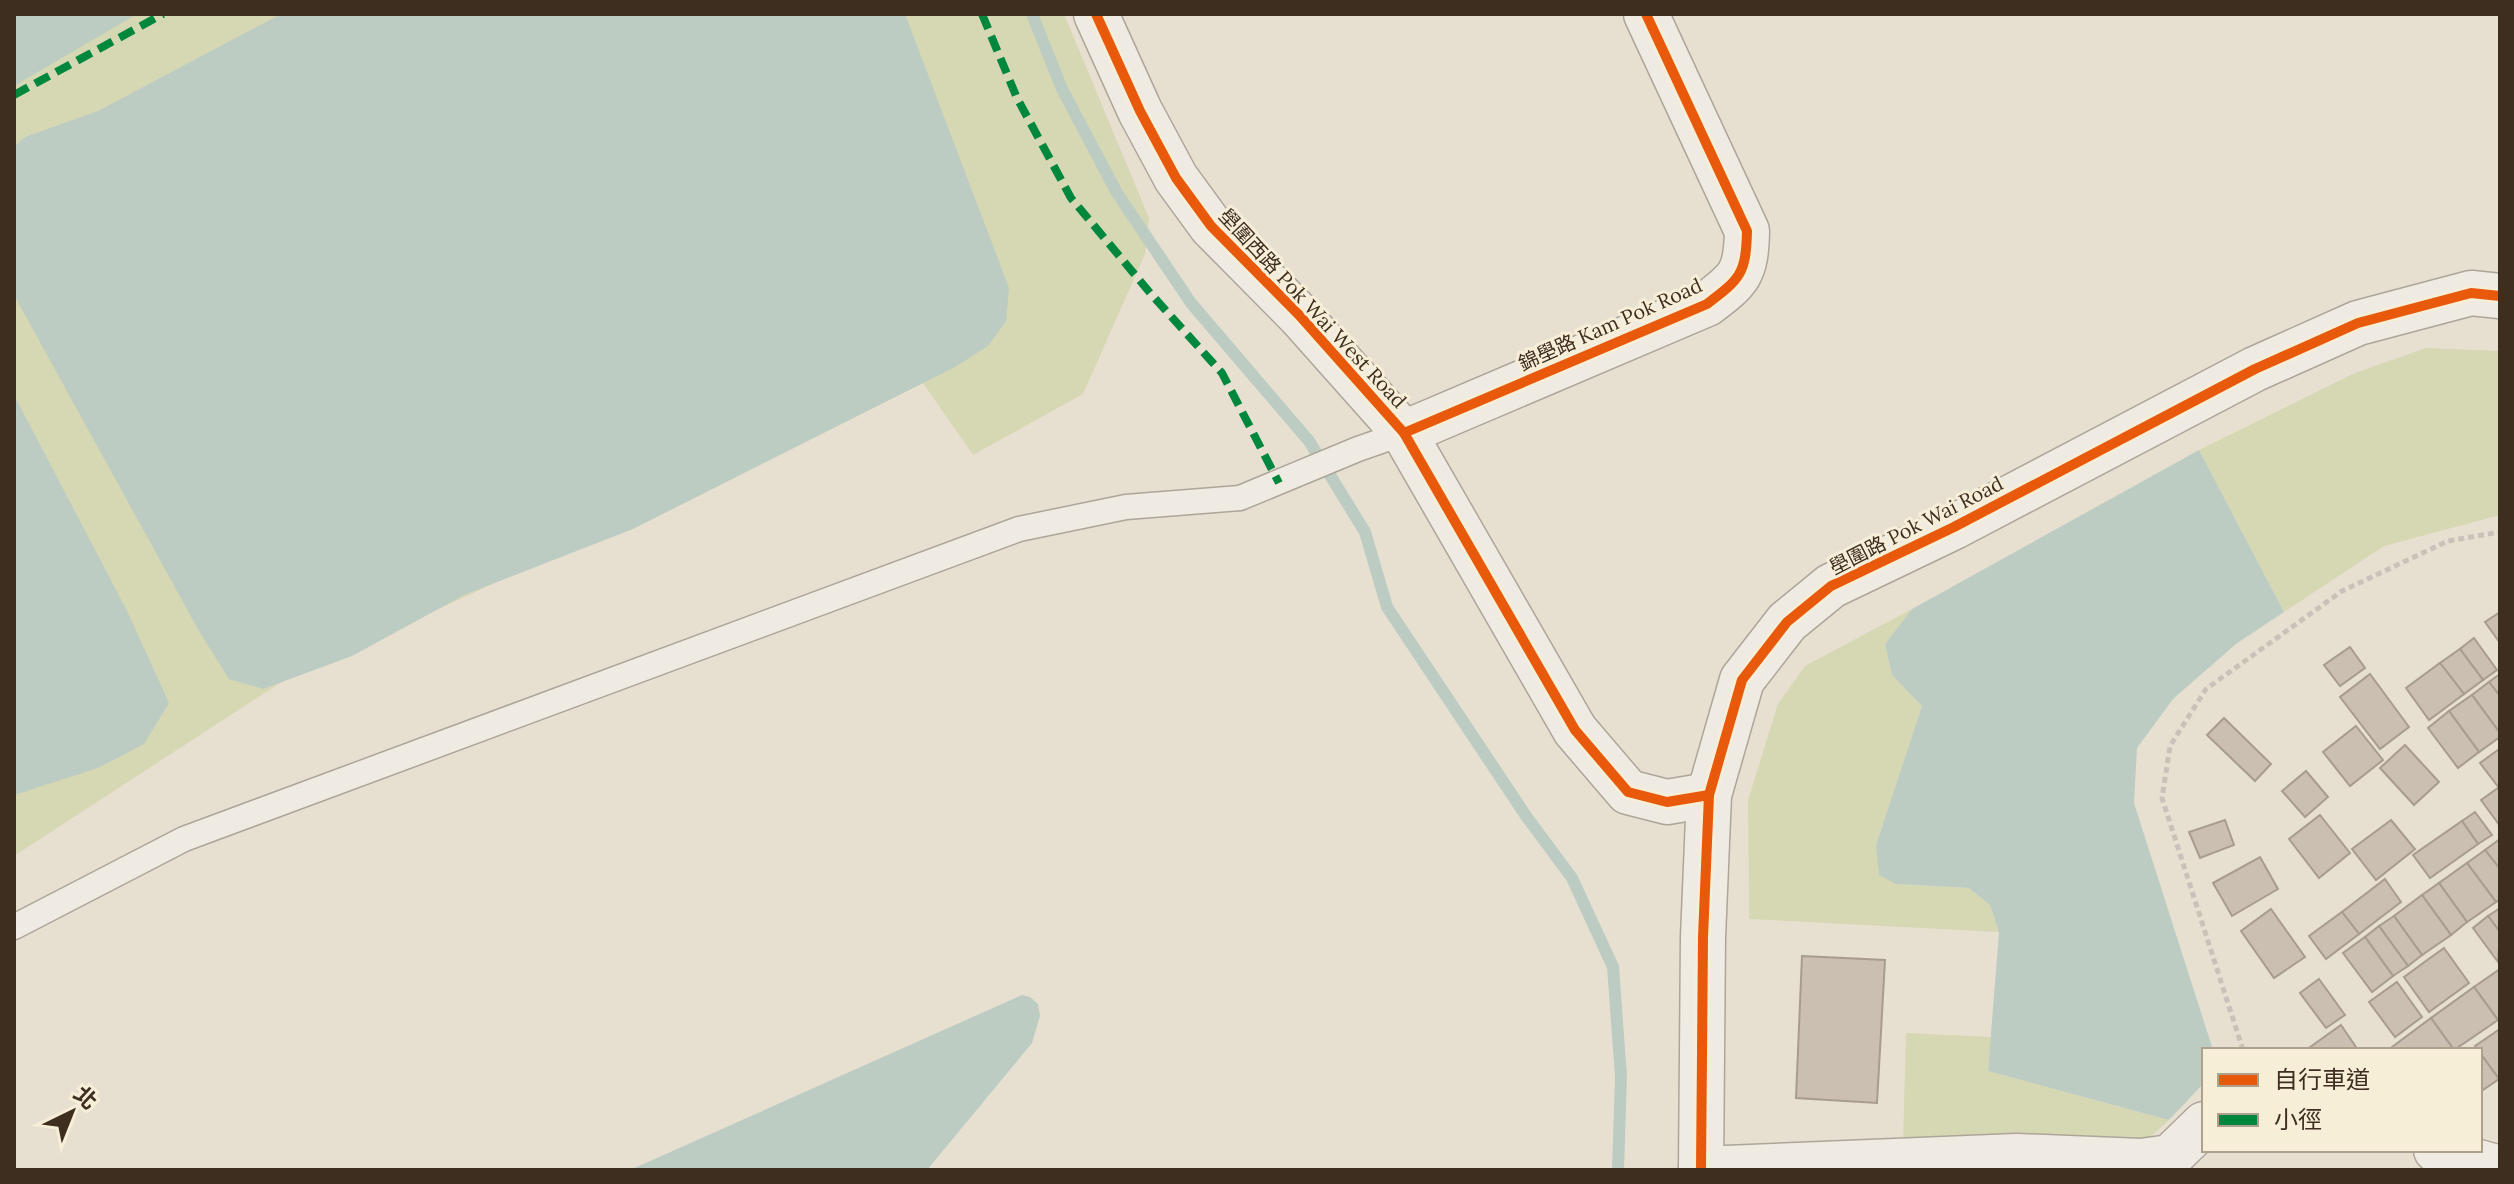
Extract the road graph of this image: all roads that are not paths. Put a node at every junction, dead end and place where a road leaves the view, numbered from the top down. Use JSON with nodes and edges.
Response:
{"nodes":[{"id":1,"x":1096,"y":14,"type":"edge"},
{"id":2,"x":1646,"y":14,"type":"edge"},
{"id":3,"x":2500,"y":296,"type":"edge"},
{"id":4,"x":1404,"y":433,"type":"junction"},
{"id":5,"x":1709,"y":795,"type":"junction"},
{"id":6,"x":14,"y":927,"type":"edge"},
{"id":7,"x":2202,"y":1126,"type":"edge"},
{"id":8,"x":2443,"y":1152,"type":"edge"},
{"id":9,"x":2500,"y":1168,"type":"edge"},
{"id":10,"x":1701,"y":1170,"type":"edge"}],
"edges":[{"from":1,"to":4,"type":"street","name":"壆圍西路 Pok Wai West Road"},
{"from":2,"to":4,"type":"street","name":"錦壆路 Kam Pok Road"},
{"from":3,"to":5,"type":"street","name":"壆圍路 Pok Wai Road"},
{"from":4,"to":5,"type":"street","name":"壆圍西路 Pok Wai West Road"},
{"from":4,"to":6,"type":"lane"},
{"from":5,"to":10,"type":"street","name":"壆圍路 Pok Wai Road"},
{"from":7,"to":10,"type":"street"},
{"from":8,"to":9,"type":"street"}]}
